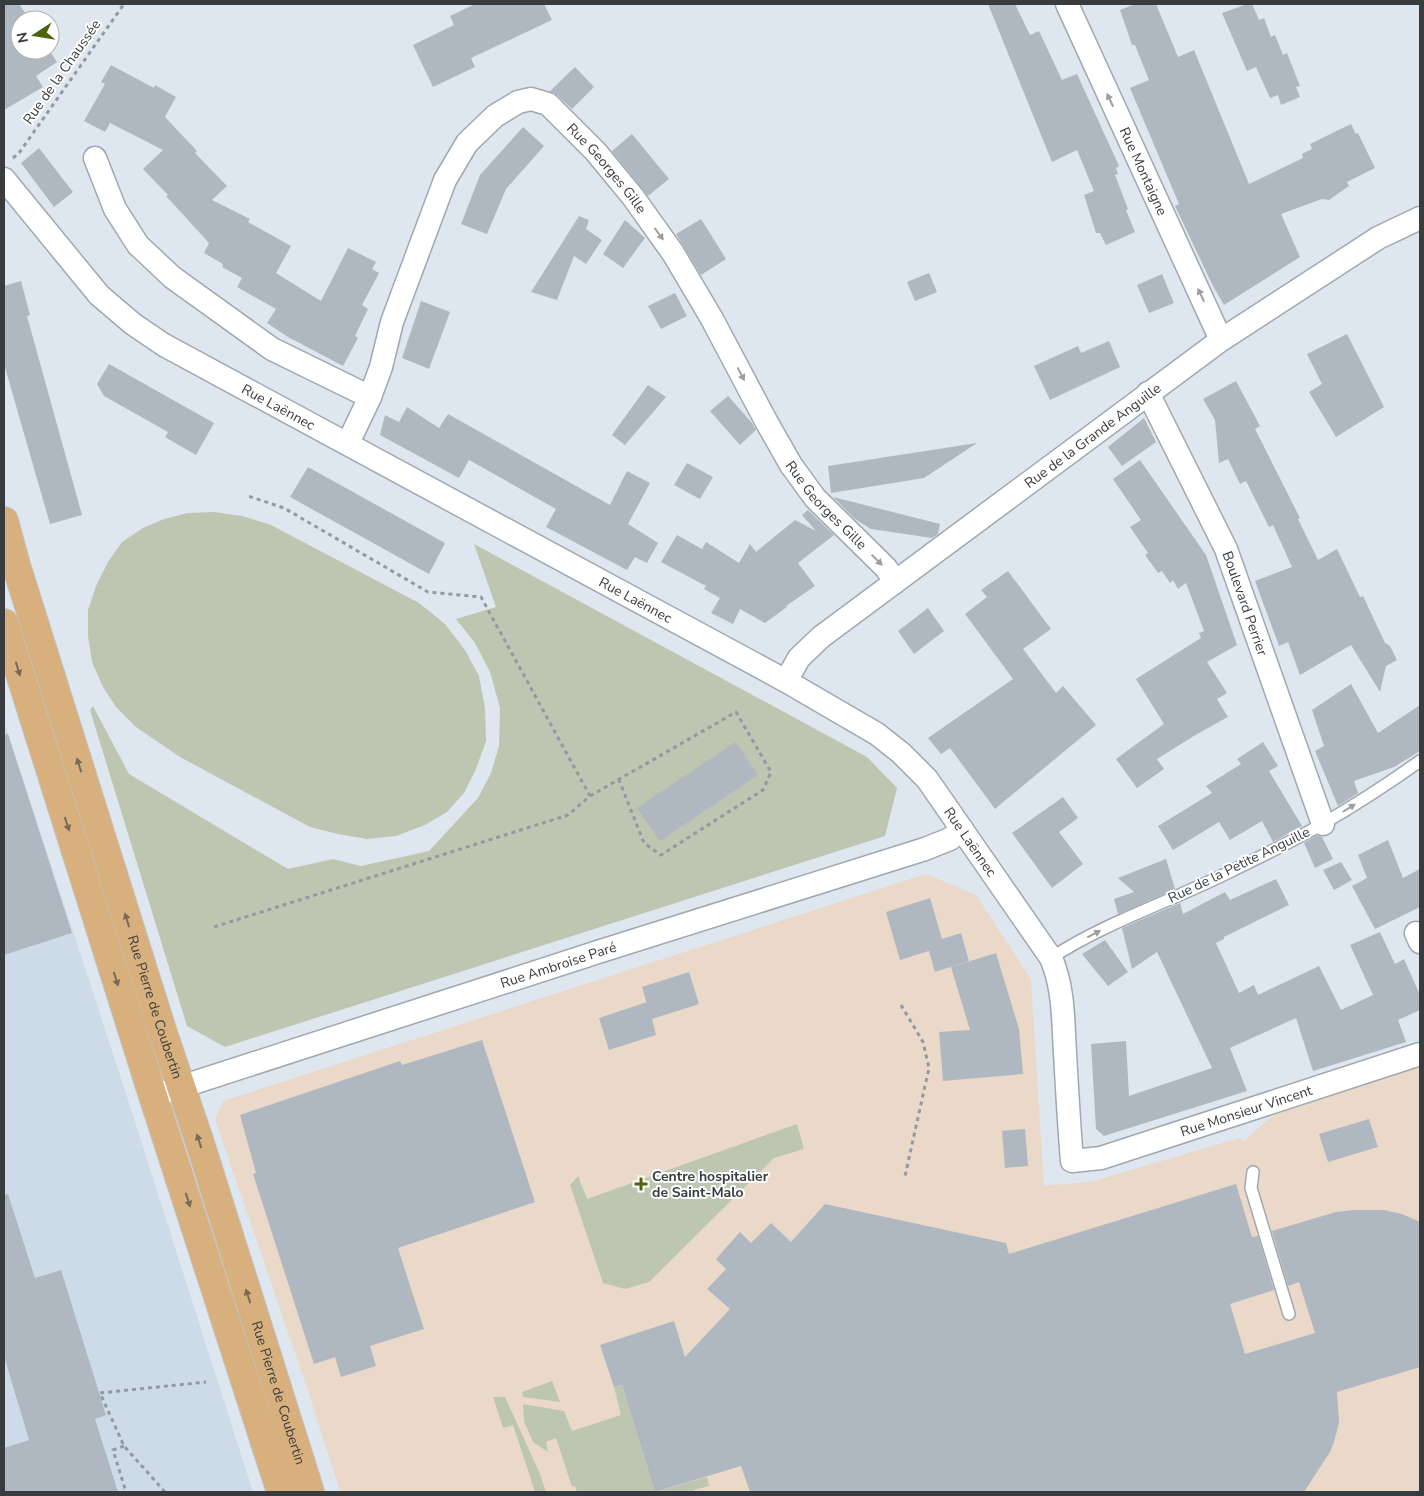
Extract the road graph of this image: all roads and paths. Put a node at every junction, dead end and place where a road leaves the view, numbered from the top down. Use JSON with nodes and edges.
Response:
{"nodes":[{"id":1,"x":124,"y":4,"type":"edge"},
{"id":2,"x":1067,"y":4,"type":"edge"},
{"id":3,"x":18,"y":153,"type":"dead end"},
{"id":4,"x":95,"y":158,"type":"dead end"},
{"id":5,"x":4,"y":179,"type":"edge"},
{"id":6,"x":1420,"y":218,"type":"edge"},
{"id":7,"x":1220,"y":340,"type":"junction"},
{"id":8,"x":1148,"y":393,"type":"junction"},
{"id":9,"x":370,"y":397,"type":"junction"},
{"id":10,"x":348,"y":443,"type":"junction"},
{"id":11,"x":248,"y":496,"type":"dead end"},
{"id":12,"x":4,"y":520,"type":"edge"},
{"id":13,"x":896,"y":582,"type":"junction"},
{"id":14,"x":4,"y":622,"type":"edge"},
{"id":15,"x":786,"y":681,"type":"junction"},
{"id":16,"x":1420,"y":761,"type":"edge"},
{"id":17,"x":619,"y":780,"type":"junction"},
{"id":18,"x":590,"y":796,"type":"junction"},
{"id":19,"x":1324,"y":824,"type":"junction"},
{"id":20,"x":962,"y":829,"type":"junction"},
{"id":21,"x":214,"y":927,"type":"dead end"},
{"id":22,"x":1051,"y":958,"type":"junction"},
{"id":23,"x":901,"y":1005,"type":"dead end"},
{"id":24,"x":1420,"y":1054,"type":"edge"},
{"id":25,"x":182,"y":1086,"type":"junction"},
{"id":26,"x":153,"y":1096,"type":"junction"},
{"id":27,"x":1072,"y":1162,"type":"joint"},
{"id":28,"x":1253,"y":1172,"type":"dead end"},
{"id":29,"x":905,"y":1176,"type":"dead end"},
{"id":30,"x":1290,"y":1314,"type":"dead end"},
{"id":31,"x":206,"y":1382,"type":"dead end"},
{"id":32,"x":124,"y":1446,"type":"junction"},
{"id":33,"x":126,"y":1492,"type":"edge"},
{"id":34,"x":164,"y":1492,"type":"edge"},
{"id":35,"x":281,"y":1492,"type":"edge"},
{"id":36,"x":310,"y":1492,"type":"edge"}],
"edges":[{"from":1,"to":3,"type":"path","name":"Rue de la Chaussée"},
{"from":7,"to":2,"type":"street","name":"Rue Montaigne","one_way":true},
{"from":4,"to":9,"type":"street"},
{"from":5,"to":10,"type":"street","name":"Rue Laënnec"},
{"from":6,"to":7,"type":"street","name":"Rue de la Grande Anguille"},
{"from":7,"to":8,"type":"street","name":"Rue de la Grande Anguille"},
{"from":8,"to":13,"type":"street","name":"Rue de la Grande Anguille"},
{"from":8,"to":19,"type":"street","name":"Boulevard Perrier"},
{"from":9,"to":10,"type":"street","name":"Rue Georges Gille"},
{"from":9,"to":13,"type":"street","name":"Rue Georges Gille","one_way":true},
{"from":10,"to":15,"type":"street","name":"Rue Laënnec"},
{"from":11,"to":18,"type":"path"},
{"from":25,"to":12,"type":"main road","name":"Rue Pierre de Coubertin","one_way":true},
{"from":13,"to":15,"type":"street","name":"Rue de la Grande Anguille"},
{"from":14,"to":26,"type":"main road","name":"Rue Pierre de Coubertin","one_way":true},
{"from":15,"to":20,"type":"street","name":"Rue Laënnec"},
{"from":19,"to":16,"type":"lane","name":"Rue de la Petite Anguille","one_way":true},
{"from":17,"to":17,"type":"path"},
{"from":17,"to":18,"type":"path"},
{"from":18,"to":21,"type":"path"},
{"from":22,"to":19,"type":"lane","name":"Rue de la Petite Anguille","one_way":true},
{"from":20,"to":22,"type":"street","name":"Rue Laënnec"},
{"from":20,"to":25,"type":"street","name":"Rue Ambroise Paré"},
{"from":22,"to":27,"type":"street","name":"Rue Laënnec"},
{"from":23,"to":29,"type":"path"},
{"from":24,"to":27,"type":"street","name":"Rue Monsieur Vincent"},
{"from":25,"to":26,"type":"street","name":"Rue Ambroise Paré"},
{"from":36,"to":25,"type":"main road","name":"Rue Pierre de Coubertin","one_way":true},
{"from":26,"to":35,"type":"main road","name":"Rue Pierre de Coubertin","one_way":true},
{"from":28,"to":30,"type":"lane"},
{"from":31,"to":32,"type":"path"},
{"from":32,"to":33,"type":"path"},
{"from":32,"to":34,"type":"path"}]}
